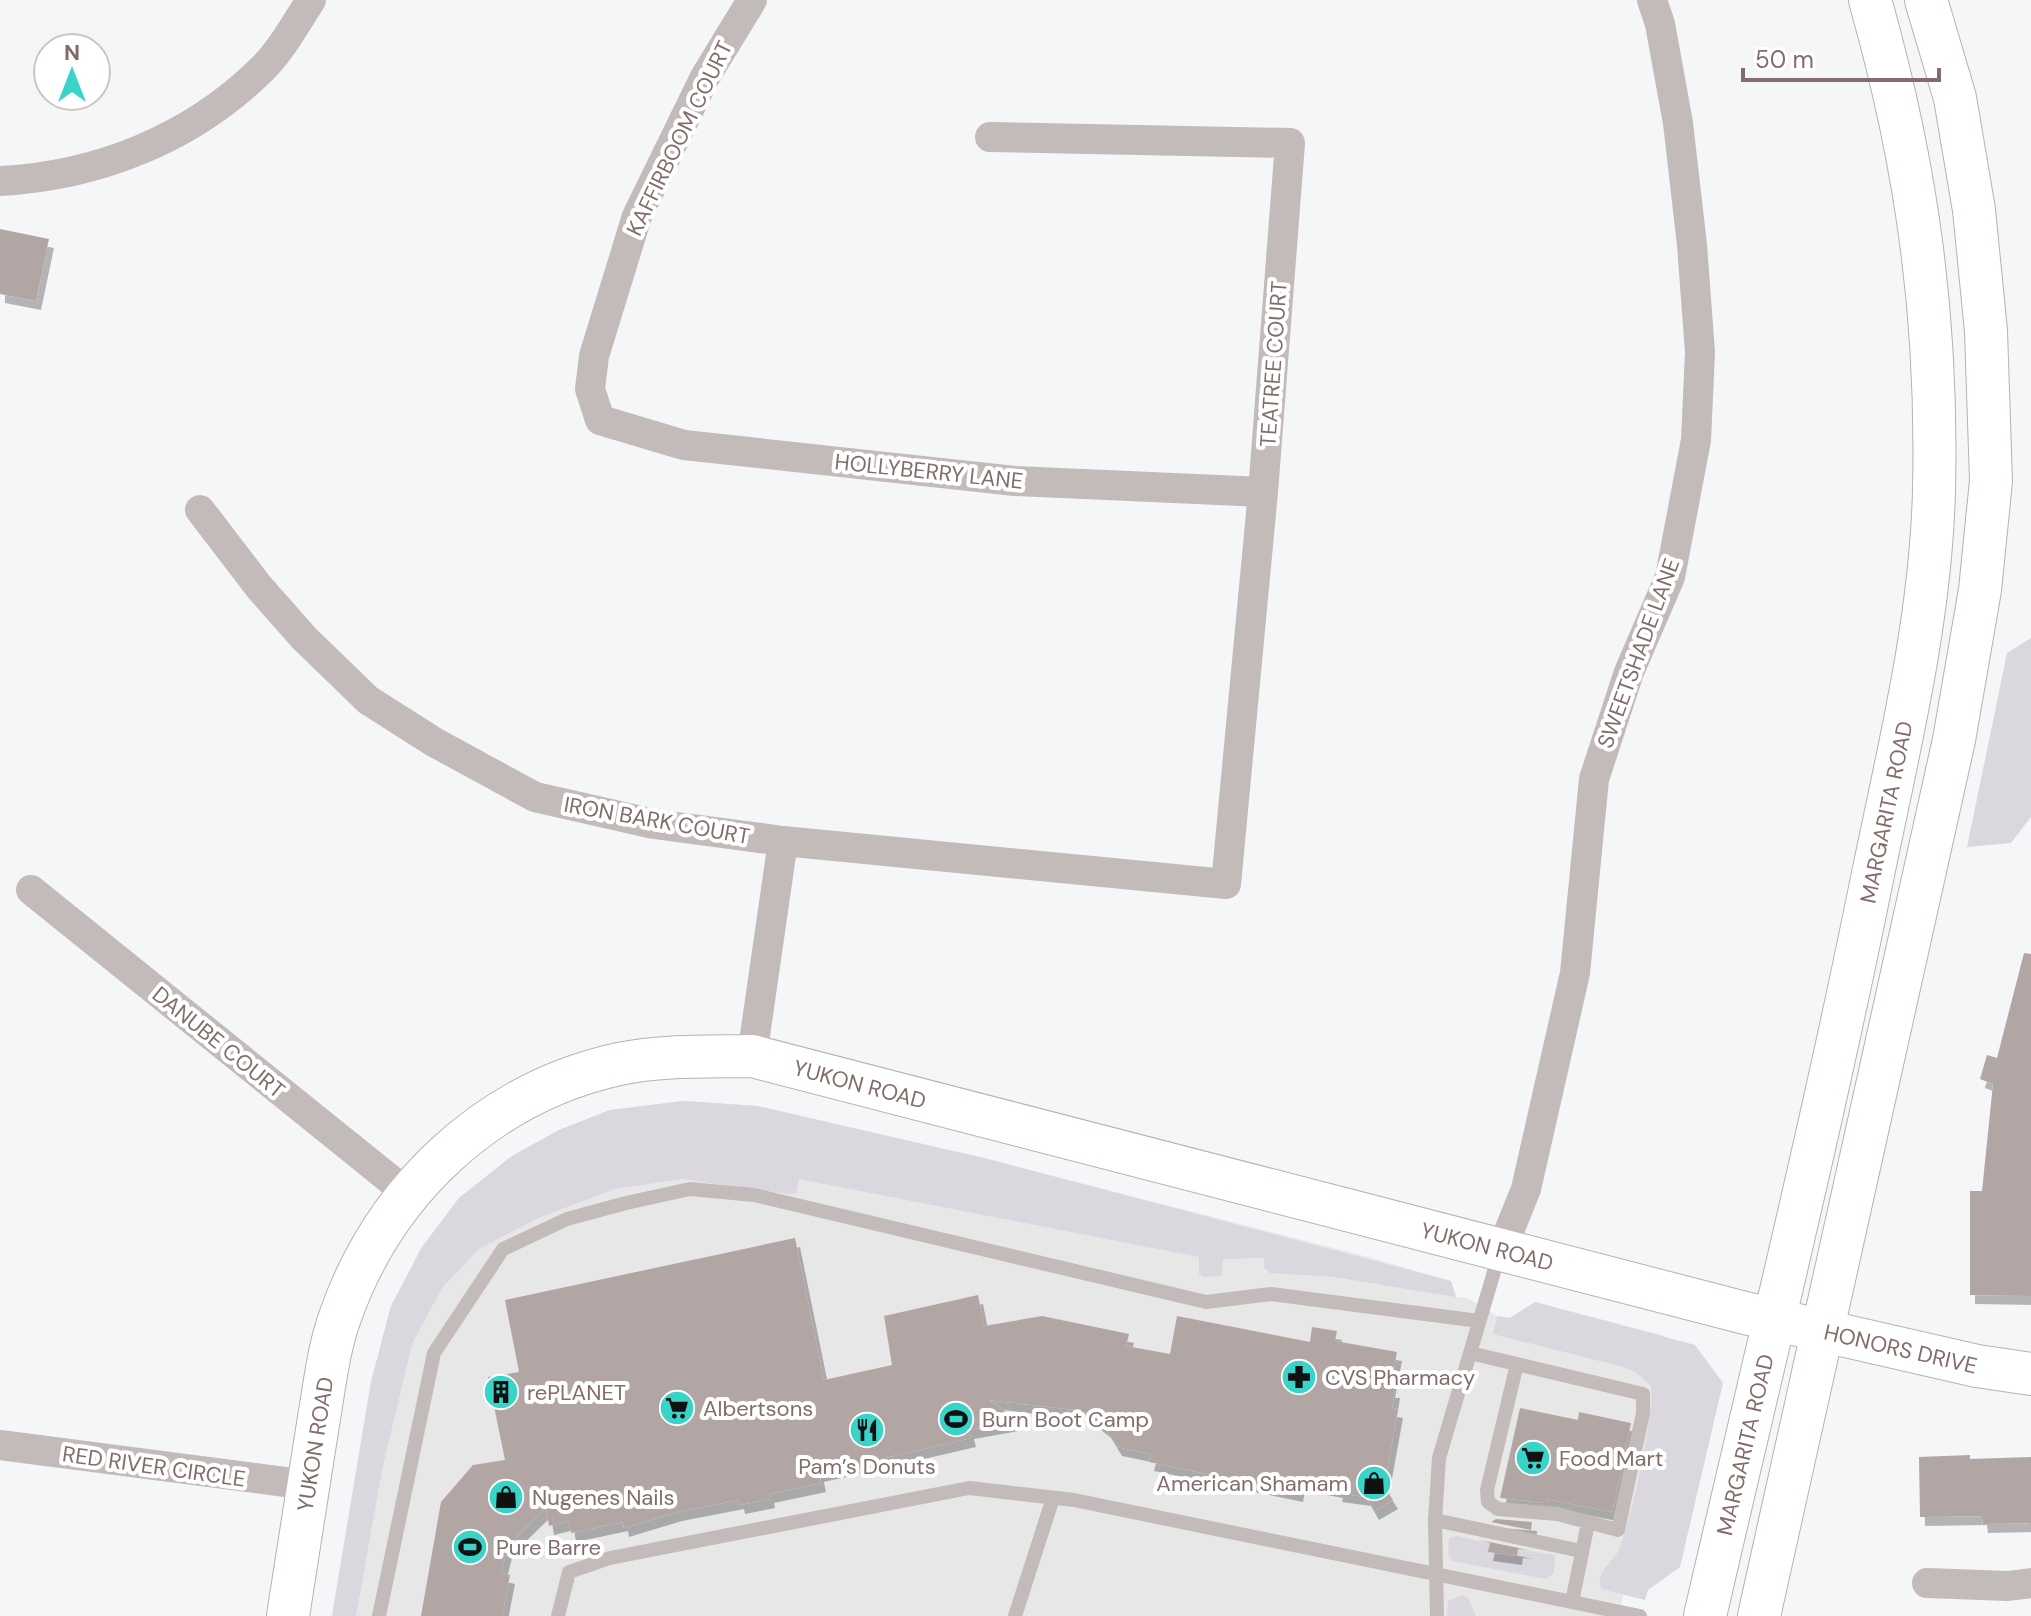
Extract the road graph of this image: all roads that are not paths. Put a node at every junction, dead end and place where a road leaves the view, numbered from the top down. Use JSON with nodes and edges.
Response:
{"nodes":[{"id":1,"x":311,"y":0,"type":"edge"},
{"id":2,"x":752,"y":0,"type":"edge"},
{"id":3,"x":1652,"y":0,"type":"edge"},
{"id":4,"x":1870,"y":0,"type":"edge"},
{"id":5,"x":1926,"y":0,"type":"edge"},
{"id":6,"x":990,"y":137,"type":"dead end"},
{"id":7,"x":0,"y":181,"type":"edge"},
{"id":8,"x":600,"y":420,"type":"joint"},
{"id":9,"x":1263,"y":492,"type":"junction"},
{"id":10,"x":200,"y":510,"type":"dead end"},
{"id":11,"x":783,"y":841,"type":"junction"},
{"id":12,"x":1226,"y":884,"type":"joint"},
{"id":13,"x":31,"y":890,"type":"dead end"},
{"id":14,"x":752,"y":1056,"type":"junction"},
{"id":15,"x":407,"y":1193,"type":"junction"},
{"id":16,"x":1501,"y":1251,"type":"junction"},
{"id":17,"x":1773,"y":1320,"type":"junction"},
{"id":18,"x":1479,"y":1321,"type":"junction"},
{"id":19,"x":1822,"y":1330,"type":"junction"},
{"id":20,"x":1470,"y":1353,"type":"junction"},
{"id":21,"x":1517,"y":1364,"type":"junction"},
{"id":22,"x":2031,"y":1374,"type":"edge"},
{"id":23,"x":0,"y":1445,"type":"edge"},
{"id":24,"x":308,"y":1485,"type":"junction"},
{"id":25,"x":1053,"y":1498,"type":"junction"},
{"id":26,"x":1435,"y":1520,"type":"junction"},
{"id":27,"x":1588,"y":1523,"type":"junction"},
{"id":28,"x":1581,"y":1551,"type":"junction"},
{"id":29,"x":1436,"y":1574,"type":"junction"},
{"id":30,"x":1927,"y":1583,"type":"dead end"},
{"id":31,"x":2031,"y":1583,"type":"edge"},
{"id":32,"x":1572,"y":1602,"type":"junction"},
{"id":33,"x":288,"y":1616,"type":"edge"},
{"id":34,"x":379,"y":1616,"type":"edge"},
{"id":35,"x":558,"y":1616,"type":"edge"},
{"id":36,"x":1015,"y":1616,"type":"edge"},
{"id":37,"x":1437,"y":1616,"type":"edge"},
{"id":38,"x":1640,"y":1616,"type":"edge"},
{"id":39,"x":1705,"y":1616,"type":"edge"},
{"id":40,"x":1759,"y":1616,"type":"edge"}],
"edges":[{"from":1,"to":7,"type":"street"},
{"from":2,"to":8,"type":"street","name":"KAFFIRBOOM COURT"},
{"from":3,"to":16,"type":"street","name":"SWEETSHADE LANE"},
{"from":4,"to":17,"type":"main road","name":"MARGARITA ROAD"},
{"from":5,"to":19,"type":"main road"},
{"from":6,"to":9,"type":"street","name":"TEATREE COURT"},
{"from":8,"to":9,"type":"street","name":"HOLLYBERRY LANE"},
{"from":9,"to":12,"type":"street","name":"TEATREE COURT"},
{"from":10,"to":11,"type":"street","name":"IRON BARK COURT"},
{"from":11,"to":12,"type":"street","name":"IRON BARK COURT"},
{"from":11,"to":14,"type":"street"},
{"from":13,"to":15,"type":"street","name":"DANUBE COURT"},
{"from":14,"to":15,"type":"main road","name":"YUKON ROAD"},
{"from":14,"to":16,"type":"main road","name":"YUKON ROAD"},
{"from":15,"to":24,"type":"main road","name":"YUKON ROAD"},
{"from":16,"to":17,"type":"main road","name":"YUKON ROAD"},
{"from":16,"to":18,"type":"lane"},
{"from":17,"to":19,"type":"main road","name":"HONORS DRIVE"},
{"from":17,"to":39,"type":"main road","name":"MARGARITA ROAD"},
{"from":18,"to":20,"type":"lane"},
{"from":18,"to":34,"type":"lane"},
{"from":19,"to":22,"type":"main road","name":"HONORS DRIVE"},
{"from":19,"to":40,"type":"main road"},
{"from":20,"to":21,"type":"lane"},
{"from":20,"to":26,"type":"lane"},
{"from":21,"to":27,"type":"lane"},
{"from":21,"to":27,"type":"lane"},
{"from":23,"to":24,"type":"street","name":"RED RIVER CIRCLE"},
{"from":24,"to":33,"type":"main road","name":"YUKON ROAD"},
{"from":25,"to":29,"type":"lane"},
{"from":25,"to":35,"type":"lane"},
{"from":25,"to":36,"type":"lane"},
{"from":26,"to":28,"type":"lane"},
{"from":26,"to":29,"type":"lane"},
{"from":27,"to":28,"type":"lane"},
{"from":28,"to":32,"type":"lane"},
{"from":29,"to":32,"type":"lane"},
{"from":29,"to":37,"type":"lane"},
{"from":30,"to":31,"type":"street"},
{"from":32,"to":38,"type":"lane"}]}
